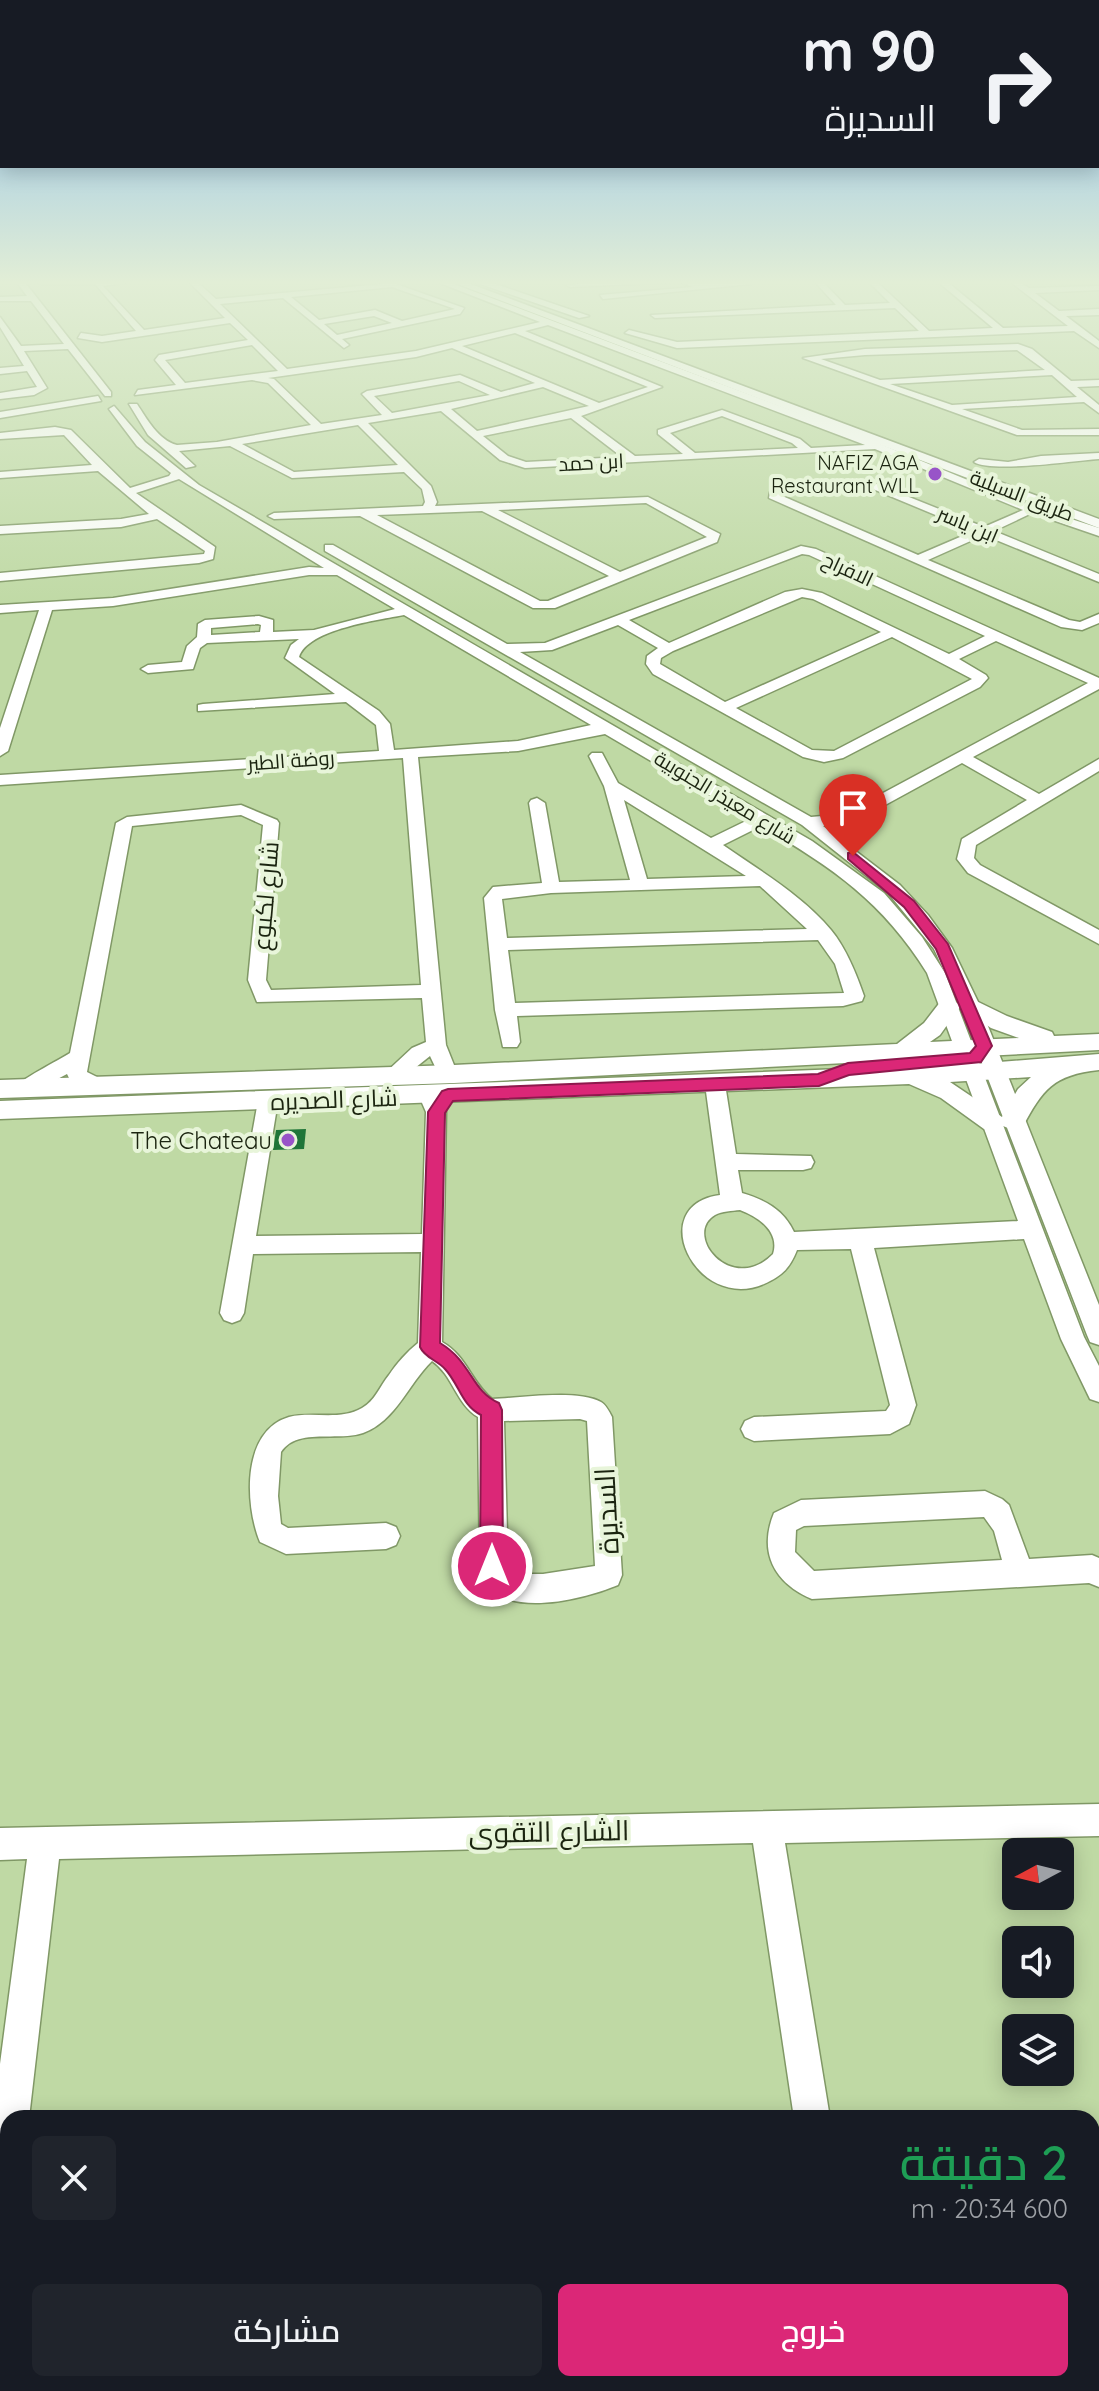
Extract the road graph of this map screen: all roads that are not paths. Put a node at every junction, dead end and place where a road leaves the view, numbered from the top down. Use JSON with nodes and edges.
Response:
{"nodes":[{"id":1,"x":34,"y":392,"type":"edge"},
{"id":2,"x":98,"y":392,"type":"edge"},
{"id":3,"x":157,"y":392,"type":"edge"},
{"id":4,"x":175,"y":392,"type":"edge"},
{"id":5,"x":282,"y":392,"type":"edge"},
{"id":6,"x":381,"y":392,"type":"edge"},
{"id":7,"x":491,"y":392,"type":"edge"},
{"id":8,"x":512,"y":392,"type":"edge"},
{"id":9,"x":561,"y":392,"type":"edge"},
{"id":10,"x":644,"y":392,"type":"edge"},
{"id":11,"x":725,"y":392,"type":"edge"},
{"id":12,"x":751,"y":392,"type":"edge"},
{"id":13,"x":788,"y":392,"type":"edge"},
{"id":14,"x":900,"y":392,"type":"edge"},
{"id":15,"x":1079,"y":392,"type":"edge"},
{"id":16,"x":792,"y":393,"type":"dead end"},
{"id":17,"x":131,"y":395,"type":"junction"},
{"id":18,"x":499,"y":395,"type":"junction"},
{"id":19,"x":0,"y":396,"type":"edge"},
{"id":20,"x":1087,"y":399,"type":"junction"},
{"id":21,"x":105,"y":402,"type":"junction"},
{"id":22,"x":441,"y":406,"type":"junction"},
{"id":23,"x":599,"y":407,"type":"junction"},
{"id":24,"x":948,"y":408,"type":"junction"},
{"id":25,"x":1099,"y":410,"type":"edge"},
{"id":26,"x":388,"y":415,"type":"junction"},
{"id":27,"x":573,"y":415,"type":"junction"},
{"id":28,"x":2,"y":419,"type":"edge"},
{"id":29,"x":359,"y":420,"type":"junction"},
{"id":30,"x":318,"y":427,"type":"junction"},
{"id":31,"x":1099,"y":432,"type":"edge"},
{"id":32,"x":477,"y":434,"type":"junction"},
{"id":33,"x":1,"y":436,"type":"edge"},
{"id":34,"x":229,"y":441,"type":"junction"},
{"id":35,"x":860,"y":445,"type":"junction"},
{"id":36,"x":165,"y":446,"type":"junction"},
{"id":37,"x":192,"y":447,"type":"junction"},
{"id":38,"x":808,"y":451,"type":"junction"},
{"id":39,"x":1099,"y":456,"type":"edge"},
{"id":40,"x":693,"y":457,"type":"junction"},
{"id":41,"x":965,"y":457,"type":"dead end"},
{"id":42,"x":633,"y":460,"type":"junction"},
{"id":43,"x":98,"y":468,"type":"junction"},
{"id":44,"x":409,"y":468,"type":"junction"},
{"id":45,"x":914,"y":469,"type":"dead end"},
{"id":46,"x":181,"y":471,"type":"junction"},
{"id":47,"x":1021,"y":472,"type":"joint"},
{"id":48,"x":0,"y":475,"type":"edge"},
{"id":49,"x":958,"y":484,"type":"junction"},
{"id":50,"x":127,"y":492,"type":"junction"},
{"id":51,"x":1029,"y":498,"type":"junction"},
{"id":52,"x":482,"y":506,"type":"junction"},
{"id":53,"x":428,"y":508,"type":"junction"},
{"id":54,"x":362,"y":512,"type":"junction"},
{"id":55,"x":1026,"y":513,"type":"junction"},
{"id":56,"x":1048,"y":515,"type":"junction"},
{"id":57,"x":156,"y":516,"type":"junction"},
{"id":58,"x":297,"y":521,"type":"junction"},
{"id":59,"x":1099,"y":524,"type":"edge"},
{"id":60,"x":0,"y":530,"type":"edge"},
{"id":61,"x":983,"y":531,"type":"junction"},
{"id":62,"x":1099,"y":532,"type":"edge"},
{"id":63,"x":1099,"y":542,"type":"edge"},
{"id":64,"x":309,"y":554,"type":"junction"},
{"id":65,"x":917,"y":560,"type":"junction"},
{"id":66,"x":934,"y":567,"type":"junction"},
{"id":67,"x":341,"y":573,"type":"junction"},
{"id":68,"x":290,"y":576,"type":"junction"},
{"id":69,"x":0,"y":577,"type":"edge"},
{"id":70,"x":620,"y":577,"type":"junction"},
{"id":71,"x":1099,"y":578,"type":"edge"},
{"id":72,"x":888,"y":587,"type":"junction"},
{"id":73,"x":47,"y":606,"type":"junction"},
{"id":74,"x":0,"y":609,"type":"edge"},
{"id":75,"x":406,"y":611,"type":"junction"},
{"id":76,"x":1099,"y":618,"type":"edge"},
{"id":77,"x":619,"y":620,"type":"junction"},
{"id":78,"x":891,"y":632,"type":"junction"},
{"id":79,"x":314,"y":634,"type":"junction"},
{"id":80,"x":996,"y":636,"type":"junction"},
{"id":81,"x":266,"y":637,"type":"junction"},
{"id":82,"x":504,"y":647,"type":"junction"},
{"id":83,"x":547,"y":647,"type":"junction"},
{"id":84,"x":668,"y":648,"type":"junction"},
{"id":85,"x":292,"y":652,"type":"junction"},
{"id":86,"x":949,"y":659,"type":"junction"},
{"id":87,"x":537,"y":667,"type":"junction"},
{"id":88,"x":148,"y":669,"type":"dead end"},
{"id":89,"x":1099,"y":683,"type":"edge"},
{"id":90,"x":350,"y":697,"type":"junction"},
{"id":91,"x":203,"y":708,"type":"dead end"},
{"id":92,"x":725,"y":708,"type":"junction"},
{"id":93,"x":578,"y":712,"type":"junction"},
{"id":94,"x":609,"y":729,"type":"junction"},
{"id":95,"x":579,"y":731,"type":"junction"},
{"id":96,"x":0,"y":751,"type":"edge"},
{"id":97,"x":410,"y":751,"type":"junction"},
{"id":98,"x":387,"y":753,"type":"junction"},
{"id":99,"x":597,"y":756,"type":"dead end"},
{"id":100,"x":962,"y":757,"type":"junction"},
{"id":101,"x":1099,"y":764,"type":"edge"},
{"id":102,"x":0,"y":780,"type":"edge"},
{"id":103,"x":612,"y":786,"type":"junction"},
{"id":104,"x":1040,"y":801,"type":"junction"},
{"id":105,"x":537,"y":803,"type":"dead end"},
{"id":106,"x":762,"y":819,"type":"junction"},
{"id":107,"x":848,"y":819,"type":"junction"},
{"id":108,"x":808,"y":822,"type":"junction"},
{"id":109,"x":836,"y":842,"type":"junction"},
{"id":110,"x":708,"y":846,"type":"junction"},
{"id":111,"x":764,"y":881,"type":"junction"},
{"id":112,"x":640,"y":885,"type":"junction"},
{"id":113,"x":551,"y":888,"type":"junction"},
{"id":114,"x":825,"y":934,"type":"junction"},
{"id":115,"x":1099,"y":938,"type":"edge"},
{"id":116,"x":498,"y":944,"type":"junction"},
{"id":117,"x":430,"y":991,"type":"junction"},
{"id":118,"x":960,"y":1006,"type":"junction"},
{"id":119,"x":505,"y":1010,"type":"junction"},
{"id":120,"x":510,"y":1042,"type":"dead end"},
{"id":121,"x":1099,"y":1042,"type":"edge"},
{"id":122,"x":436,"y":1045,"type":"junction"},
{"id":123,"x":903,"y":1051,"type":"junction"},
{"id":124,"x":1072,"y":1054,"type":"junction"},
{"id":125,"x":79,"y":1056,"type":"junction"},
{"id":126,"x":979,"y":1060,"type":"junction"},
{"id":127,"x":1099,"y":1062,"type":"edge"},
{"id":128,"x":393,"y":1075,"type":"junction"},
{"id":129,"x":906,"y":1076,"type":"junction"},
{"id":130,"x":819,"y":1080,"type":"junction"},
{"id":131,"x":715,"y":1084,"type":"junction"},
{"id":132,"x":98,"y":1086,"type":"junction"},
{"id":133,"x":12,"y":1088,"type":"edge"},
{"id":134,"x":442,"y":1094,"type":"junction"},
{"id":135,"x":268,"y":1101,"type":"junction"},
{"id":136,"x":0,"y":1110,"type":"edge"},
{"id":137,"x":1003,"y":1122,"type":"junction"},
{"id":138,"x":727,"y":1162,"type":"junction"},
{"id":139,"x":803,"y":1162,"type":"dead end"},
{"id":140,"x":732,"y":1201,"type":"junction"},
{"id":141,"x":1033,"y":1229,"type":"junction"},
{"id":142,"x":860,"y":1240,"type":"junction"},
{"id":143,"x":786,"y":1241,"type":"junction"},
{"id":144,"x":433,"y":1243,"type":"junction"},
{"id":145,"x":244,"y":1245,"type":"junction"},
{"id":146,"x":232,"y":1313,"type":"dead end"},
{"id":147,"x":1099,"y":1335,"type":"edge"},
{"id":148,"x":430,"y":1347,"type":"junction"},
{"id":149,"x":1099,"y":1391,"type":"edge"},
{"id":150,"x":491,"y":1410,"type":"junction"},
{"id":151,"x":754,"y":1429,"type":"dead end"},
{"id":152,"x":386,"y":1536,"type":"dead end"},
{"id":153,"x":1097,"y":1568,"type":"edge"},
{"id":154,"x":1020,"y":1574,"type":"junction"},
{"id":155,"x":1099,"y":1820,"type":"edge"},
{"id":156,"x":766,"y":1826,"type":"junction"},
{"id":157,"x":45,"y":1843,"type":"junction"},
{"id":158,"x":0,"y":1844,"type":"edge"},
{"id":159,"x":12,"y":2110,"type":"edge"},
{"id":160,"x":811,"y":2110,"type":"edge"}],
"edges":[{"from":1,"to":19,"type":"street"},
{"from":2,"to":21,"type":"street","name":"شارع معيذر الجنوبية"},
{"from":3,"to":17,"type":"street"},
{"from":4,"to":17,"type":"street"},
{"from":5,"to":30,"type":"street"},
{"from":6,"to":26,"type":"street"},
{"from":7,"to":18,"type":"street"},
{"from":8,"to":18,"type":"street"},
{"from":9,"to":23,"type":"street"},
{"from":10,"to":23,"type":"street"},
{"from":11,"to":35,"type":"street"},
{"from":12,"to":51,"type":"main road","name":"طريق السيلية"},
{"from":13,"to":16,"type":"main road"},
{"from":14,"to":24,"type":"street"},
{"from":15,"to":20,"type":"street"},
{"from":17,"to":21,"type":"street"},
{"from":17,"to":21,"type":"street"},
{"from":17,"to":36,"type":"street","name":"شارع معيذر الجنوبية"},
{"from":18,"to":22,"type":"street"},
{"from":20,"to":24,"type":"street"},
{"from":20,"to":25,"type":"street"},
{"from":21,"to":28,"type":"street"},
{"from":21,"to":46,"type":"street","name":"شارع معيذر الجنوبية"},
{"from":22,"to":26,"type":"street"},
{"from":22,"to":32,"type":"street","name":"ابن حمد"},
{"from":23,"to":27,"type":"street"},
{"from":24,"to":31,"type":"street"},
{"from":26,"to":29,"type":"street"},
{"from":27,"to":32,"type":"street"},
{"from":27,"to":42,"type":"street"},
{"from":28,"to":33,"type":"street"},
{"from":29,"to":30,"type":"street"},
{"from":29,"to":44,"type":"street"},
{"from":30,"to":34,"type":"street"},
{"from":32,"to":42,"type":"street","name":"ابن حمد"},
{"from":33,"to":43,"type":"street"},
{"from":34,"to":37,"type":"street"},
{"from":34,"to":44,"type":"street"},
{"from":35,"to":38,"type":"street","name":"ابن حمد"},
{"from":35,"to":49,"type":"street","name":"طريق السيلية"},
{"from":36,"to":37,"type":"street"},
{"from":36,"to":46,"type":"street","name":"شارع معيذر الجنوبية"},
{"from":37,"to":46,"type":"street"},
{"from":38,"to":40,"type":"street","name":"ابن حمد"},
{"from":38,"to":40,"type":"street"},
{"from":39,"to":47,"type":"street"},
{"from":40,"to":42,"type":"street","name":"ابن حمد"},
{"from":41,"to":47,"type":"main road","name":"طريق السيلية"},
{"from":43,"to":48,"type":"street"},
{"from":43,"to":50,"type":"street"},
{"from":44,"to":53,"type":"street"},
{"from":45,"to":49,"type":"street","name":"طريق السيلية"},
{"from":46,"to":50,"type":"street"},
{"from":46,"to":58,"type":"street","name":"شارع معيذر الجنوبية"},
{"from":46,"to":64,"type":"street","name":"شارع معيذر الجنوبية"},
{"from":49,"to":55,"type":"street","name":"طريق السيلية"},
{"from":49,"to":56,"type":"street","name":"طريق السيلية"},
{"from":50,"to":57,"type":"street"},
{"from":51,"to":56,"type":"main road"},
{"from":51,"to":59,"type":"main road","name":"طريق السيلية"},
{"from":52,"to":53,"type":"street"},
{"from":52,"to":70,"type":"street"},
{"from":52,"to":70,"type":"street"},
{"from":53,"to":54,"type":"street"},
{"from":54,"to":58,"type":"street"},
{"from":54,"to":70,"type":"street"},
{"from":55,"to":61,"type":"street"},
{"from":55,"to":63,"type":"street","name":"طريق السيلية"},
{"from":56,"to":62,"type":"street","name":"طريق السيلية"},
{"from":57,"to":60,"type":"street"},
{"from":57,"to":69,"type":"street"},
{"from":58,"to":82,"type":"street","name":"شارع معيذر الجنوبية"},
{"from":61,"to":65,"type":"street"},
{"from":61,"to":65,"type":"street","name":"ابن ياسر"},
{"from":61,"to":71,"type":"street","name":"ابن ياسر"},
{"from":64,"to":67,"type":"street","name":"شارع معيذر الجنوبية"},
{"from":64,"to":68,"type":"street"},
{"from":65,"to":66,"type":"street","name":"ابن ياسر"},
{"from":66,"to":72,"type":"street"},
{"from":66,"to":76,"type":"street","name":"ابن ياسر"},
{"from":67,"to":68,"type":"street"},
{"from":67,"to":75,"type":"street","name":"شارع معيذر الجنوبية"},
{"from":68,"to":73,"type":"street"},
{"from":72,"to":77,"type":"street","name":"الافراح"},
{"from":72,"to":80,"type":"street","name":"الافراح"},
{"from":73,"to":74,"type":"street"},
{"from":73,"to":96,"type":"street"},
{"from":75,"to":79,"type":"street"},
{"from":75,"to":93,"type":"street","name":"شارع معيذر الجنوبية"},
{"from":77,"to":83,"type":"street","name":"الافراح"},
{"from":77,"to":84,"type":"street"},
{"from":78,"to":84,"type":"street"},
{"from":78,"to":86,"type":"street"},
{"from":78,"to":92,"type":"street"},
{"from":79,"to":81,"type":"street"},
{"from":79,"to":85,"type":"street"},
{"from":80,"to":86,"type":"street"},
{"from":80,"to":89,"type":"street","name":"الافراح"},
{"from":81,"to":85,"type":"street"},
{"from":81,"to":88,"type":"street"},
{"from":82,"to":83,"type":"street","name":"الافراح"},
{"from":82,"to":87,"type":"street","name":"شارع معيذر الجنوبية"},
{"from":83,"to":87,"type":"street"},
{"from":84,"to":92,"type":"street"},
{"from":85,"to":90,"type":"street"},
{"from":86,"to":92,"type":"street"},
{"from":87,"to":108,"type":"street","name":"شارع معيذر الجنوبية"},
{"from":89,"to":100,"type":"street"},
{"from":90,"to":91,"type":"street"},
{"from":90,"to":98,"type":"street"},
{"from":93,"to":94,"type":"street","name":"شارع معيذر الجنوبية"},
{"from":93,"to":95,"type":"street"},
{"from":94,"to":95,"type":"street","name":"روضة الطير"},
{"from":94,"to":106,"type":"street","name":"شارع معيذر الجنوبية"},
{"from":95,"to":97,"type":"street","name":"روضة الطير"},
{"from":97,"to":98,"type":"street","name":"روضة الطير"},
{"from":97,"to":117,"type":"street"},
{"from":98,"to":102,"type":"street","name":"روضة الطير"},
{"from":99,"to":103,"type":"street"},
{"from":100,"to":104,"type":"street"},
{"from":100,"to":107,"type":"street"},
{"from":101,"to":104,"type":"street"},
{"from":103,"to":110,"type":"street"},
{"from":103,"to":112,"type":"street"},
{"from":104,"to":115,"type":"street"},
{"from":105,"to":113,"type":"street"},
{"from":106,"to":110,"type":"street"},
{"from":106,"to":118,"type":"street","name":"شارع معيذر الجنوبية"},
{"from":107,"to":108,"type":"street"},
{"from":107,"to":109,"type":"street"},
{"from":108,"to":109,"type":"street","name":"شارع معيذر الجنوبية"},
{"from":109,"to":118,"type":"street","name":"شارع معيذر الجنوبية"},
{"from":110,"to":111,"type":"street"},
{"from":111,"to":112,"type":"street"},
{"from":111,"to":114,"type":"street"},
{"from":112,"to":113,"type":"street"},
{"from":113,"to":116,"type":"street"},
{"from":114,"to":116,"type":"street"},
{"from":114,"to":119,"type":"street"},
{"from":116,"to":119,"type":"street"},
{"from":117,"to":122,"type":"street"},
{"from":117,"to":125,"type":"street","name":"شارع لكبوع"},
{"from":118,"to":123,"type":"main road"},
{"from":118,"to":124,"type":"main road"},
{"from":118,"to":126,"type":"street","name":"شارع معيذر الجنوبية"},
{"from":119,"to":120,"type":"street"},
{"from":121,"to":124,"type":"main road","name":"شارع الصديره"},
{"from":121,"to":126,"type":"main road"},
{"from":122,"to":128,"type":"street"},
{"from":122,"to":134,"type":"street"},
{"from":123,"to":126,"type":"main road","name":"شارع الصديره"},
{"from":123,"to":134,"type":"main road","name":"شارع الصديره"},
{"from":124,"to":126,"type":"main road","name":"شارع الصديره"},
{"from":124,"to":127,"type":"main road","name":"شارع الصديره"},
{"from":124,"to":137,"type":"main road"},
{"from":125,"to":132,"type":"street"},
{"from":125,"to":133,"type":"street"},
{"from":126,"to":129,"type":"main road","name":"شارع الصديره"},
{"from":126,"to":130,"type":"main road"},
{"from":126,"to":137,"type":"street","name":"شارع معيذر الجنوبية"},
{"from":128,"to":132,"type":"main road","name":"شارع الصديره"},
{"from":128,"to":134,"type":"main road","name":"شارع الصديره"},
{"from":129,"to":130,"type":"main road","name":"شارع الصديره"},
{"from":129,"to":137,"type":"main road"},
{"from":130,"to":131,"type":"main road","name":"شارع الصديره"},
{"from":131,"to":134,"type":"main road","name":"شارع الصديره"},
{"from":131,"to":138,"type":"street"},
{"from":132,"to":133,"type":"main road","name":"شارع الصديره"},
{"from":134,"to":135,"type":"main road","name":"شارع الصديره"},
{"from":134,"to":144,"type":"street"},
{"from":135,"to":136,"type":"main road","name":"شارع الصديره"},
{"from":135,"to":145,"type":"street"},
{"from":137,"to":141,"type":"street","name":"شارع معيذر الجنوبية"},
{"from":137,"to":147,"type":"street","name":"شارع معيذر الجنوبية"},
{"from":138,"to":139,"type":"street"},
{"from":138,"to":140,"type":"street"},
{"from":140,"to":143,"type":"street"},
{"from":140,"to":143,"type":"street"},
{"from":141,"to":142,"type":"street"},
{"from":141,"to":149,"type":"street","name":"شارع معيذر الجنوبية"},
{"from":142,"to":143,"type":"street"},
{"from":142,"to":151,"type":"street"},
{"from":144,"to":145,"type":"street"},
{"from":144,"to":148,"type":"street"},
{"from":145,"to":146,"type":"street"},
{"from":148,"to":150,"type":"street"},
{"from":148,"to":152,"type":"street"},
{"from":150,"to":150,"type":"street","name":"السديرة"},
{"from":153,"to":154,"type":"street"},
{"from":154,"to":154,"type":"street"},
{"from":155,"to":156,"type":"street","name":"الشارع التقوى"},
{"from":156,"to":157,"type":"street","name":"الشارع التقوى"},
{"from":156,"to":160,"type":"street"},
{"from":157,"to":158,"type":"street","name":"الشارع التقوى"},
{"from":157,"to":159,"type":"street"}]}
